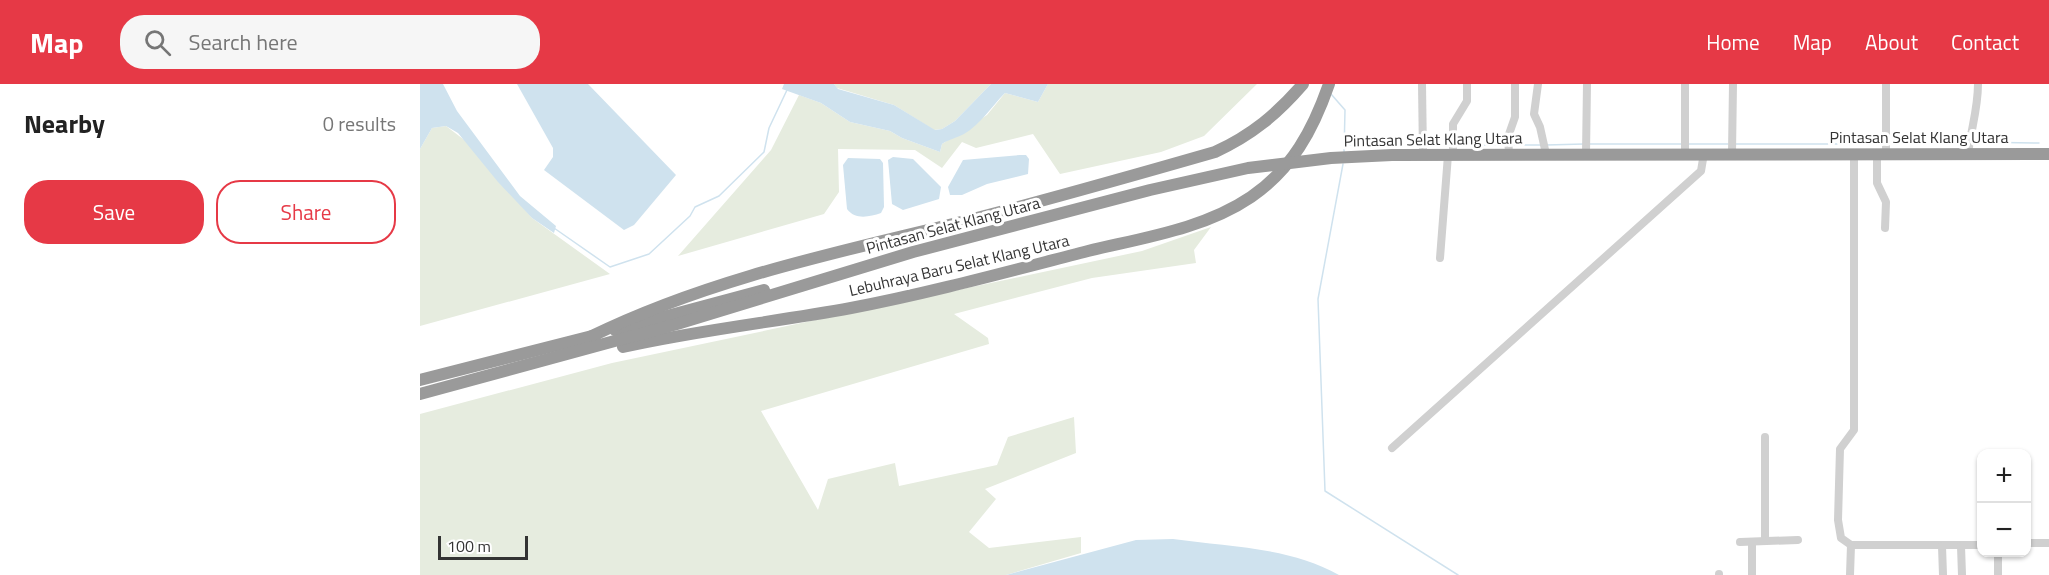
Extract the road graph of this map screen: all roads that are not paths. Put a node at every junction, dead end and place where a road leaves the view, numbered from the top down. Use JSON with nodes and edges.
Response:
{"nodes":[{"id":1,"x":1303,"y":84,"type":"edge"},
{"id":2,"x":1329,"y":84,"type":"edge"},
{"id":3,"x":1422,"y":84,"type":"edge"},
{"id":4,"x":1467,"y":84,"type":"edge"},
{"id":5,"x":1515,"y":84,"type":"edge"},
{"id":6,"x":1538,"y":84,"type":"edge"},
{"id":7,"x":1587,"y":84,"type":"edge"},
{"id":8,"x":1684,"y":84,"type":"edge"},
{"id":9,"x":1733,"y":84,"type":"edge"},
{"id":10,"x":1886,"y":84,"type":"edge"},
{"id":11,"x":1978,"y":84,"type":"edge"},
{"id":12,"x":1732,"y":147,"type":"junction"},
{"id":13,"x":1509,"y":148,"type":"junction"},
{"id":14,"x":1586,"y":148,"type":"junction"},
{"id":15,"x":1684,"y":148,"type":"junction"},
{"id":16,"x":1451,"y":150,"type":"junction"},
{"id":17,"x":1545,"y":151,"type":"junction"},
{"id":18,"x":1704,"y":153,"type":"junction"},
{"id":19,"x":1854,"y":154,"type":"junction"},
{"id":20,"x":1881,"y":154,"type":"junction"},
{"id":21,"x":1968,"y":154,"type":"junction"},
{"id":22,"x":2049,"y":154,"type":"edge"},
{"id":23,"x":1423,"y":155,"type":"junction"},
{"id":24,"x":1885,"y":228,"type":"dead end"},
{"id":25,"x":1440,"y":258,"type":"dead end"},
{"id":26,"x":832,"y":275,"type":"junction"},
{"id":27,"x":590,"y":337,"type":"junction"},
{"id":28,"x":530,"y":365,"type":"junction"},
{"id":29,"x":420,"y":380,"type":"edge"},
{"id":30,"x":420,"y":394,"type":"edge"},
{"id":31,"x":1765,"y":437,"type":"dead end"},
{"id":32,"x":1392,"y":447,"type":"dead end"},
{"id":33,"x":1798,"y":540,"type":"dead end"},
{"id":34,"x":1765,"y":541,"type":"junction"},
{"id":35,"x":1740,"y":542,"type":"dead end"},
{"id":36,"x":1752,"y":543,"type":"junction"},
{"id":37,"x":2031,"y":543,"type":"edge"},
{"id":38,"x":2049,"y":543,"type":"edge"},
{"id":39,"x":1851,"y":545,"type":"junction"},
{"id":40,"x":1977,"y":545,"type":"edge"},
{"id":41,"x":1942,"y":546,"type":"junction"},
{"id":42,"x":1961,"y":546,"type":"junction"},
{"id":43,"x":1998,"y":557,"type":"edge"},
{"id":44,"x":1752,"y":575,"type":"edge"},
{"id":45,"x":1850,"y":575,"type":"edge"},
{"id":46,"x":1943,"y":575,"type":"edge"},
{"id":47,"x":1962,"y":575,"type":"edge"},
{"id":48,"x":1998,"y":575,"type":"edge"}],
"edges":[{"from":1,"to":27,"type":"highway","name":"Lebuhraya Baru Selat Klang Utara"},
{"from":2,"to":28,"type":"highway","name":"Lebuhraya Baru Selat Klang Utara"},
{"from":3,"to":23,"type":"street"},
{"from":4,"to":16,"type":"street"},
{"from":5,"to":13,"type":"street"},
{"from":6,"to":17,"type":"street"},
{"from":7,"to":14,"type":"street"},
{"from":8,"to":15,"type":"street"},
{"from":9,"to":12,"type":"street"},
{"from":10,"to":20,"type":"street"},
{"from":11,"to":21,"type":"street"},
{"from":12,"to":18,"type":"highway","name":"Pintasan Selat Klang Utara"},
{"from":12,"to":19,"type":"highway","name":"Pintasan Selat Klang Utara"},
{"from":13,"to":16,"type":"highway","name":"Pintasan Selat Klang Utara"},
{"from":13,"to":17,"type":"highway","name":"Pintasan Selat Klang Utara"},
{"from":14,"to":15,"type":"highway","name":"Pintasan Selat Klang Utara"},
{"from":14,"to":17,"type":"highway","name":"Pintasan Selat Klang Utara"},
{"from":15,"to":18,"type":"highway","name":"Pintasan Selat Klang Utara"},
{"from":16,"to":23,"type":"highway","name":"Pintasan Selat Klang Utara"},
{"from":16,"to":25,"type":"street"},
{"from":18,"to":32,"type":"street"},
{"from":19,"to":20,"type":"highway","name":"Pintasan Selat Klang Utara"},
{"from":19,"to":39,"type":"street"},
{"from":20,"to":21,"type":"highway","name":"Pintasan Selat Klang Utara"},
{"from":20,"to":24,"type":"street"},
{"from":21,"to":22,"type":"highway","name":"Pintasan Selat Klang Utara"},
{"from":23,"to":26,"type":"highway","name":"Pintasan Selat Klang Utara"},
{"from":26,"to":27,"type":"highway","name":"Lebuhraya Baru Selat Klang Utara"},
{"from":26,"to":28,"type":"highway","name":"Lebuhraya Baru Selat Klang Utara"},
{"from":27,"to":29,"type":"highway","name":"Lebuhraya Baru Selat Klang Utara"},
{"from":28,"to":30,"type":"highway","name":"Lebuhraya Baru Selat Klang Utara"},
{"from":31,"to":34,"type":"street"},
{"from":33,"to":34,"type":"street"},
{"from":34,"to":36,"type":"street"},
{"from":35,"to":36,"type":"street"},
{"from":36,"to":44,"type":"street"},
{"from":37,"to":38,"type":"street"},
{"from":39,"to":41,"type":"street"},
{"from":39,"to":45,"type":"street"},
{"from":40,"to":42,"type":"street"},
{"from":41,"to":42,"type":"street"},
{"from":41,"to":46,"type":"street"},
{"from":42,"to":47,"type":"street"},
{"from":43,"to":48,"type":"street"}]}
